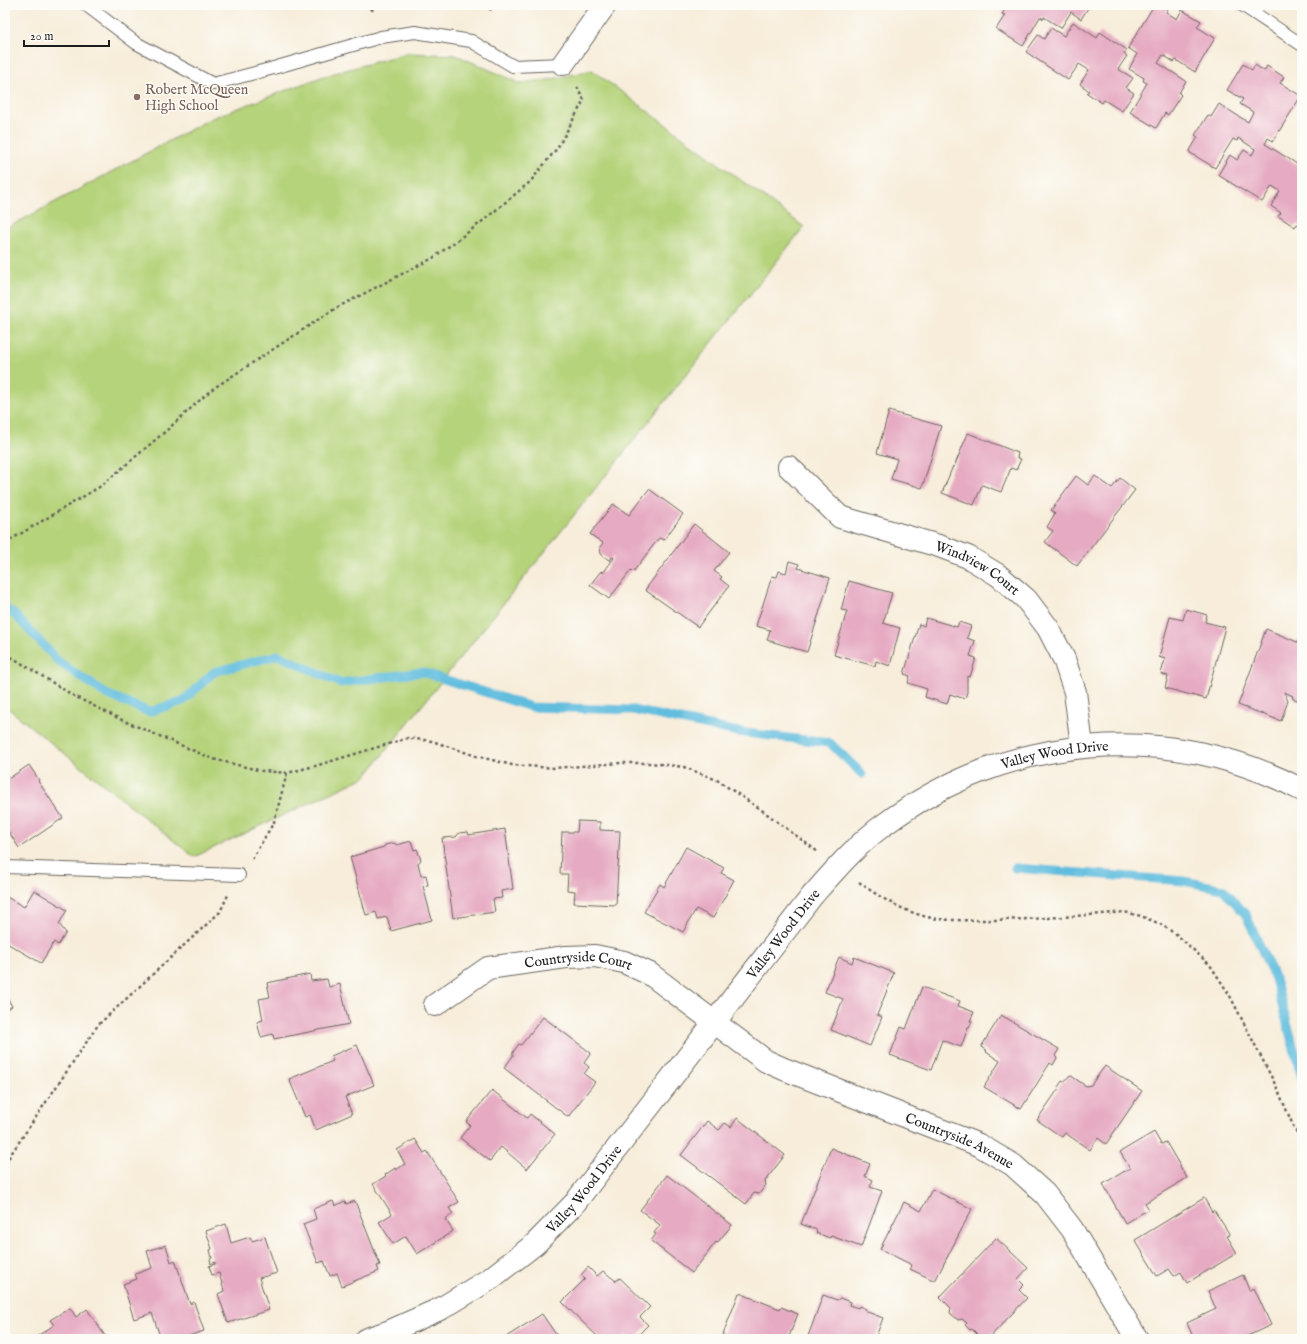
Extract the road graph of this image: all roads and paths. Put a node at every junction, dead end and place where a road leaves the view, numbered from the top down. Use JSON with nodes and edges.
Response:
{"nodes":[{"id":1,"x":86,"y":5,"type":"edge"},
{"id":2,"x":366,"y":5,"type":"edge"},
{"id":3,"x":484,"y":5,"type":"edge"},
{"id":4,"x":605,"y":5,"type":"edge"},
{"id":5,"x":1242,"y":5,"type":"edge"},
{"id":6,"x":374,"y":11,"type":"dead end"},
{"id":7,"x":493,"y":11,"type":"dead end"},
{"id":8,"x":1302,"y":45,"type":"edge"},
{"id":9,"x":563,"y":64,"type":"junction"},
{"id":10,"x":789,"y":467,"type":"dead end"},
{"id":11,"x":5,"y":543,"type":"edge"},
{"id":12,"x":5,"y":655,"type":"edge"},
{"id":13,"x":1082,"y":746,"type":"junction"},
{"id":14,"x":287,"y":773,"type":"junction"},
{"id":15,"x":1302,"y":790,"type":"edge"},
{"id":16,"x":5,"y":867,"type":"edge"},
{"id":17,"x":838,"y":867,"type":"junction"},
{"id":18,"x":239,"y":875,"type":"junction"},
{"id":19,"x":435,"y":1005,"type":"dead end"},
{"id":20,"x":715,"y":1023,"type":"junction"},
{"id":21,"x":1302,"y":1140,"type":"edge"},
{"id":22,"x":5,"y":1163,"type":"edge"},
{"id":23,"x":367,"y":1339,"type":"edge"},
{"id":24,"x":1137,"y":1339,"type":"edge"}],
"edges":[{"from":1,"to":9,"type":"lane"},
{"from":2,"to":6,"type":"path"},
{"from":3,"to":7,"type":"path"},
{"from":4,"to":9,"type":"street"},
{"from":5,"to":8,"type":"lane"},
{"from":9,"to":11,"type":"path"},
{"from":10,"to":13,"type":"street","name":"Windview Court"},
{"from":12,"to":14,"type":"path"},
{"from":13,"to":15,"type":"street","name":"Valley Wood Drive"},
{"from":13,"to":17,"type":"street","name":"Valley Wood Drive"},
{"from":14,"to":17,"type":"path"},
{"from":14,"to":18,"type":"path"},
{"from":16,"to":18,"type":"lane"},
{"from":17,"to":20,"type":"street","name":"Valley Wood Drive"},
{"from":17,"to":21,"type":"path"},
{"from":18,"to":22,"type":"path"},
{"from":19,"to":20,"type":"street","name":"Countryside Court"},
{"from":20,"to":23,"type":"street","name":"Valley Wood Drive"},
{"from":20,"to":24,"type":"street","name":"Countryside Avenue"}]}
